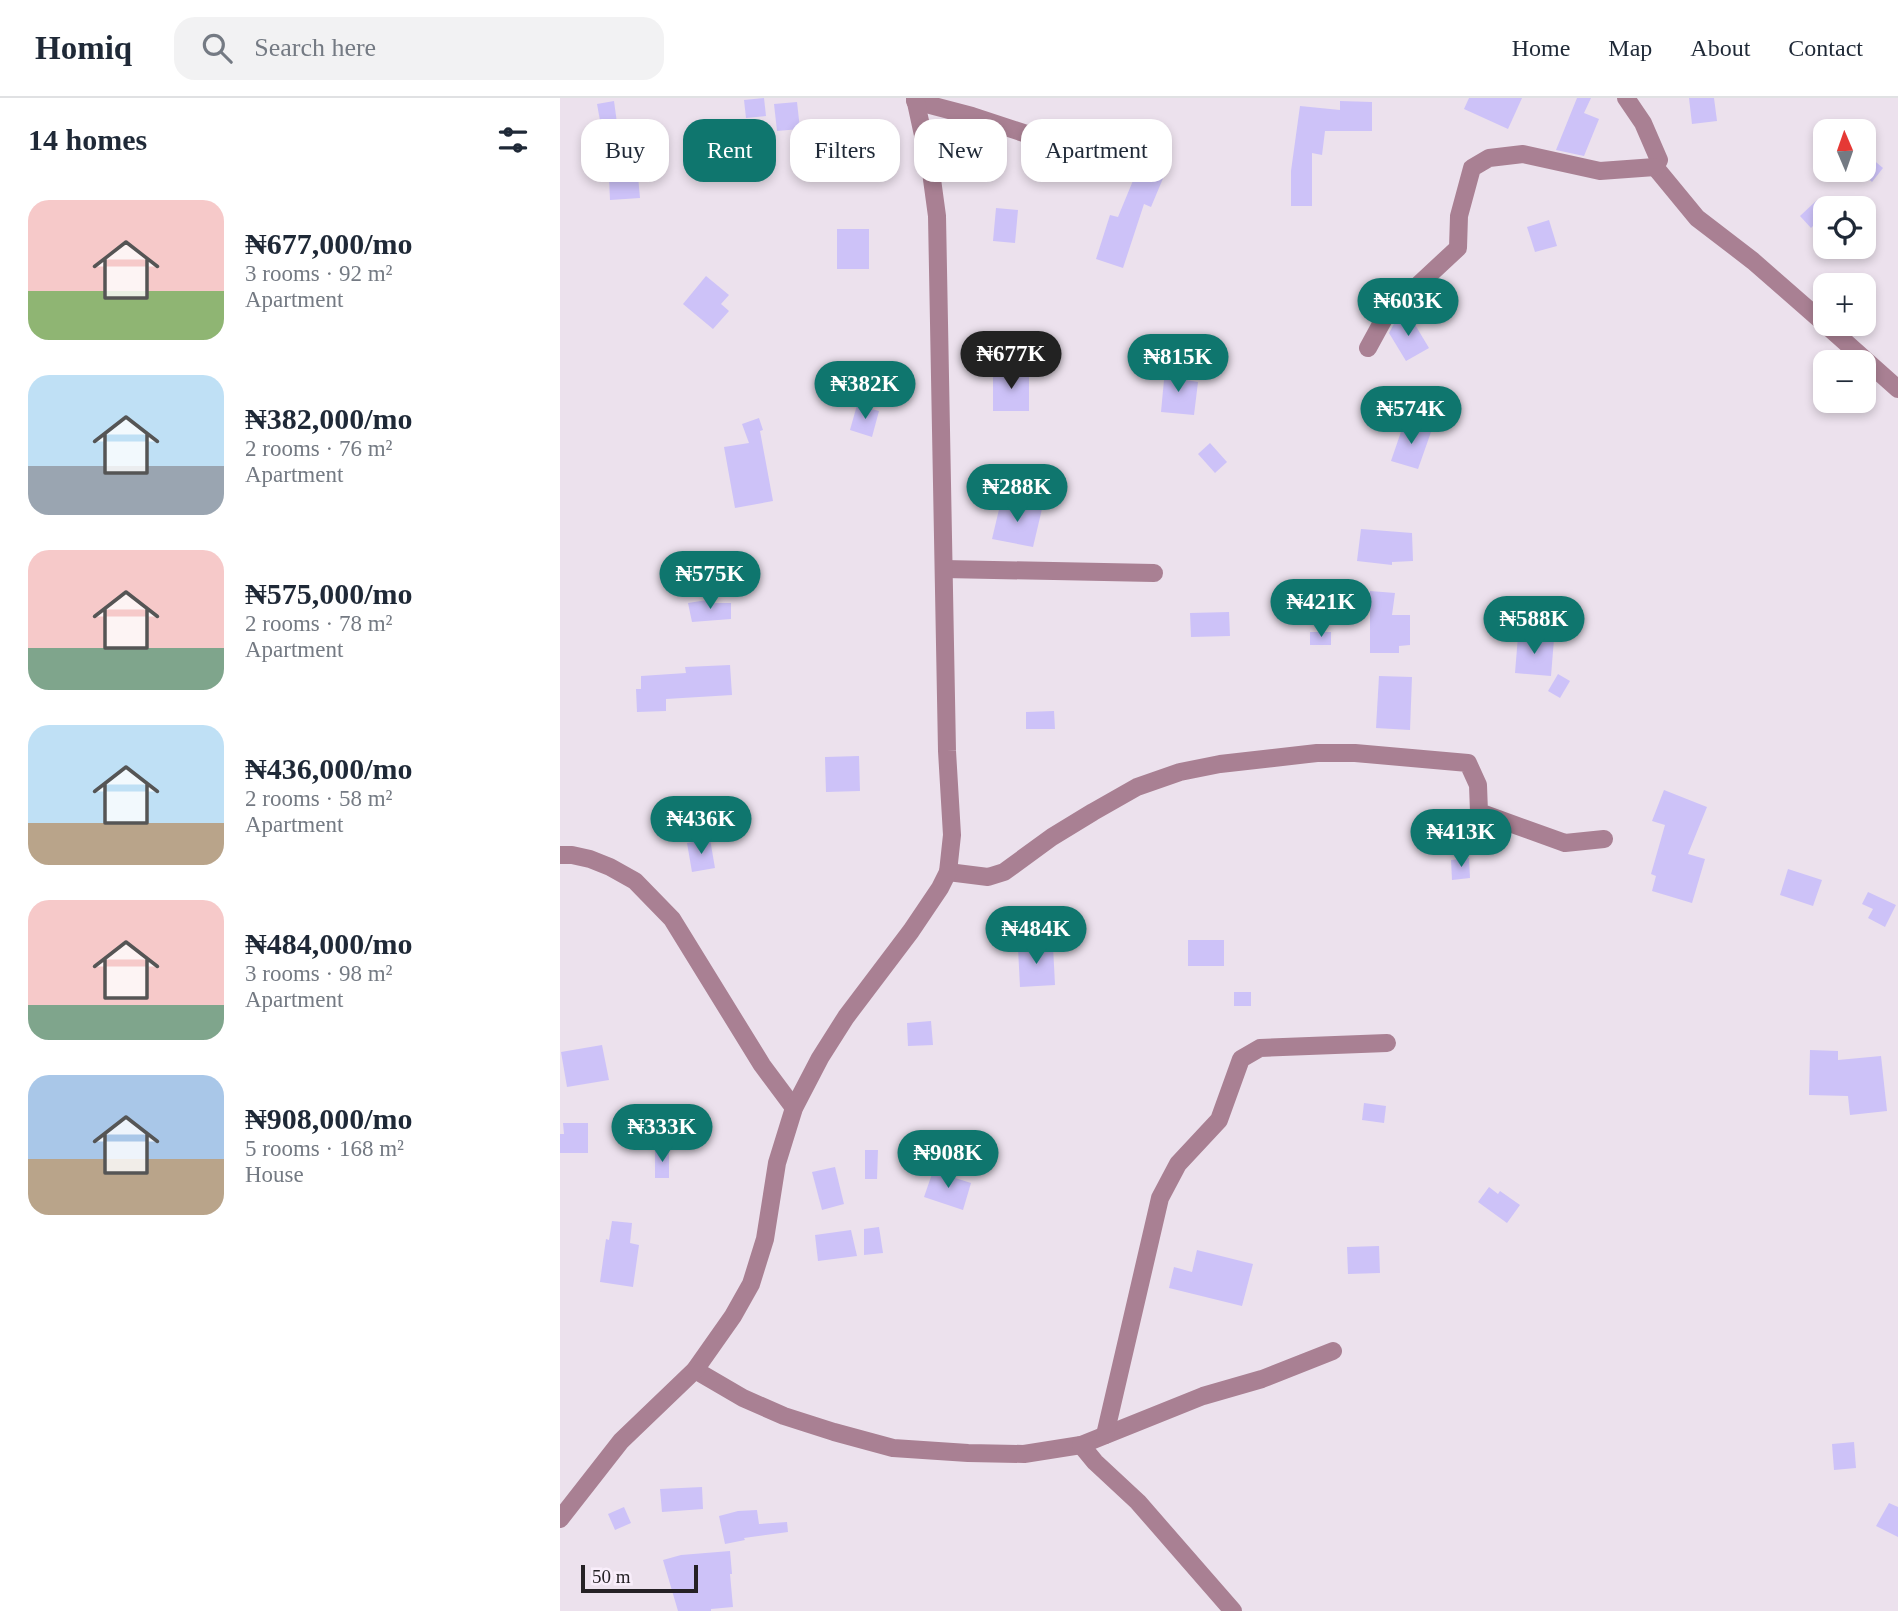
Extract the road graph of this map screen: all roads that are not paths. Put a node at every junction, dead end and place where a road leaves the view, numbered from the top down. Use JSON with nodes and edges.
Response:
{"nodes":[{"id":1,"x":1626,"y":98,"type":"edge"},
{"id":2,"x":915,"y":99,"type":"edge"},
{"id":3,"x":1021,"y":132,"type":"edge"},
{"id":4,"x":1655,"y":167,"type":"junction"},
{"id":5,"x":1813,"y":314,"type":"edge"},
{"id":6,"x":1838,"y":336,"type":"edge"},
{"id":7,"x":1368,"y":348,"type":"dead end"},
{"id":8,"x":1898,"y":389,"type":"edge"},
{"id":9,"x":944,"y":569,"type":"junction"},
{"id":10,"x":1154,"y":573,"type":"dead end"},
{"id":11,"x":1604,"y":839,"type":"dead end"},
{"id":12,"x":560,"y":855,"type":"edge"},
{"id":13,"x":948,"y":872,"type":"junction"},
{"id":14,"x":1387,"y":1043,"type":"dead end"},
{"id":15,"x":794,"y":1108,"type":"junction"},
{"id":16,"x":1333,"y":1351,"type":"dead end"},
{"id":17,"x":695,"y":1370,"type":"junction"},
{"id":18,"x":1105,"y":1435,"type":"junction"},
{"id":19,"x":1081,"y":1445,"type":"junction"},
{"id":20,"x":560,"y":1519,"type":"edge"},
{"id":21,"x":1233,"y":1611,"type":"edge"}],
"edges":[{"from":1,"to":4,"type":"street"},
{"from":2,"to":3,"type":"street"},
{"from":2,"to":9,"type":"street"},
{"from":4,"to":5,"type":"street"},
{"from":4,"to":7,"type":"street"},
{"from":6,"to":8,"type":"street"},
{"from":9,"to":10,"type":"street"},
{"from":9,"to":13,"type":"street"},
{"from":11,"to":13,"type":"street"},
{"from":12,"to":15,"type":"street"},
{"from":13,"to":15,"type":"street"},
{"from":14,"to":18,"type":"street"},
{"from":15,"to":17,"type":"street"},
{"from":16,"to":18,"type":"street"},
{"from":17,"to":19,"type":"street"},
{"from":17,"to":20,"type":"street"},
{"from":18,"to":19,"type":"street"},
{"from":19,"to":21,"type":"street"}]}
